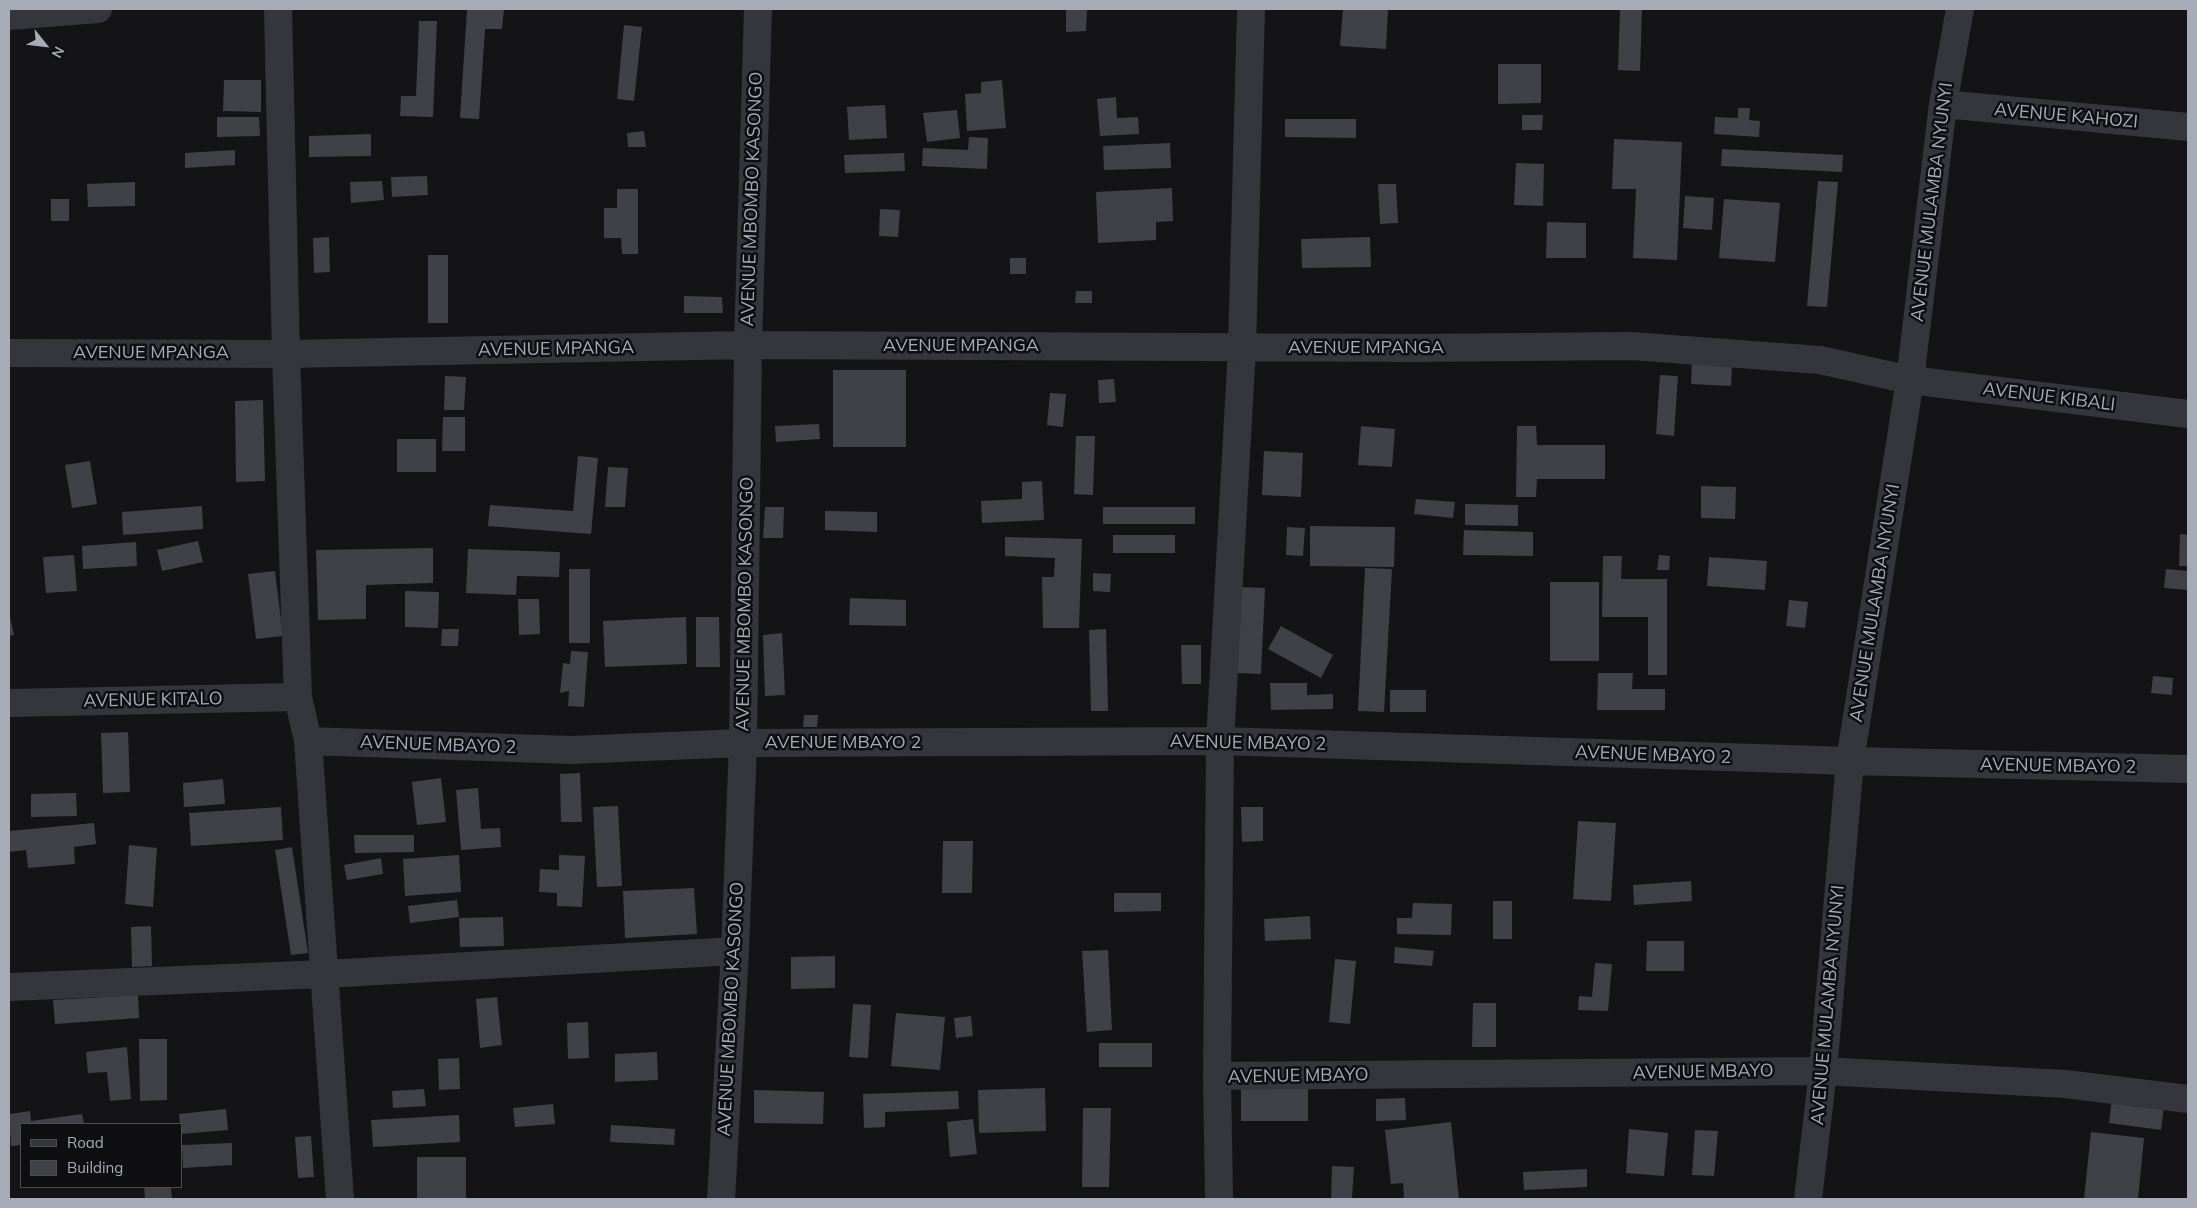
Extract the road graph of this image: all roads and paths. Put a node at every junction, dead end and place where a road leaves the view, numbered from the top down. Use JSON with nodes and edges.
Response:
{"nodes":[{"id":1,"x":98,"y":9,"type":"edge"},
{"id":2,"x":278,"y":9,"type":"edge"},
{"id":3,"x":758,"y":9,"type":"edge"},
{"id":4,"x":1251,"y":9,"type":"edge"},
{"id":5,"x":1960,"y":9,"type":"edge"},
{"id":6,"x":9,"y":16,"type":"edge"},
{"id":7,"x":1943,"y":104,"type":"junction"},
{"id":8,"x":2188,"y":127,"type":"edge"},
{"id":9,"x":748,"y":345,"type":"junction"},
{"id":10,"x":1242,"y":348,"type":"junction"},
{"id":11,"x":9,"y":353,"type":"edge"},
{"id":12,"x":286,"y":354,"type":"junction"},
{"id":13,"x":1910,"y":380,"type":"junction"},
{"id":14,"x":2188,"y":414,"type":"edge"},
{"id":15,"x":298,"y":697,"type":"junction"},
{"id":16,"x":9,"y":703,"type":"edge"},
{"id":17,"x":308,"y":741,"type":"junction"},
{"id":18,"x":1220,"y":741,"type":"junction"},
{"id":19,"x":743,"y":743,"type":"junction"},
{"id":20,"x":1850,"y":761,"type":"junction"},
{"id":21,"x":2188,"y":769,"type":"edge"},
{"id":22,"x":735,"y":951,"type":"junction"},
{"id":23,"x":324,"y":974,"type":"junction"},
{"id":24,"x":9,"y":987,"type":"edge"},
{"id":25,"x":1823,"y":1071,"type":"junction"},
{"id":26,"x":1217,"y":1076,"type":"junction"},
{"id":27,"x":2188,"y":1098,"type":"edge"},
{"id":28,"x":340,"y":1199,"type":"edge"},
{"id":29,"x":721,"y":1199,"type":"edge"},
{"id":30,"x":1219,"y":1199,"type":"edge"},
{"id":31,"x":1808,"y":1199,"type":"edge"}],
"edges":[{"from":1,"to":6,"type":"street"},
{"from":2,"to":12,"type":"street"},
{"from":3,"to":9,"type":"street","name":"AVENUE MBOMBO KASONGO"},
{"from":4,"to":10,"type":"street"},
{"from":5,"to":7,"type":"street","name":"AVENUE MULAMBA NYUNYI"},
{"from":7,"to":8,"type":"street","name":"AVENUE KAHOZI"},
{"from":7,"to":13,"type":"street","name":"AVENUE MULAMBA NYUNYI"},
{"from":9,"to":10,"type":"street","name":"AVENUE MPANGA"},
{"from":9,"to":12,"type":"street","name":"AVENUE MPANGA"},
{"from":9,"to":19,"type":"street","name":"AVENUE MBOMBO KASONGO"},
{"from":10,"to":13,"type":"street","name":"AVENUE MPANGA"},
{"from":10,"to":18,"type":"street"},
{"from":11,"to":12,"type":"street","name":"AVENUE MPANGA"},
{"from":12,"to":15,"type":"street"},
{"from":13,"to":14,"type":"street","name":"AVENUE KIBALI"},
{"from":13,"to":20,"type":"street","name":"AVENUE MULAMBA NYUNYI"},
{"from":15,"to":16,"type":"street","name":"AVENUE KITALO"},
{"from":15,"to":17,"type":"street"},
{"from":17,"to":19,"type":"street","name":"AVENUE MBAYO 2"},
{"from":17,"to":23,"type":"street"},
{"from":18,"to":19,"type":"street","name":"AVENUE MBAYO 2"},
{"from":18,"to":20,"type":"street","name":"AVENUE MBAYO 2"},
{"from":18,"to":26,"type":"street"},
{"from":19,"to":22,"type":"street","name":"AVENUE MBOMBO KASONGO"},
{"from":20,"to":21,"type":"street","name":"AVENUE MBAYO 2"},
{"from":20,"to":25,"type":"street","name":"AVENUE MULAMBA NYUNYI"},
{"from":22,"to":23,"type":"street"},
{"from":22,"to":29,"type":"street","name":"AVENUE MBOMBO KASONGO"},
{"from":23,"to":24,"type":"street"},
{"from":23,"to":28,"type":"street"},
{"from":25,"to":26,"type":"street","name":"AVENUE MBAYO"},
{"from":25,"to":27,"type":"street","name":"AVENUE MBAYO"},
{"from":25,"to":31,"type":"street","name":"AVENUE MULAMBA NYUNYI"},
{"from":26,"to":30,"type":"street"}]}
